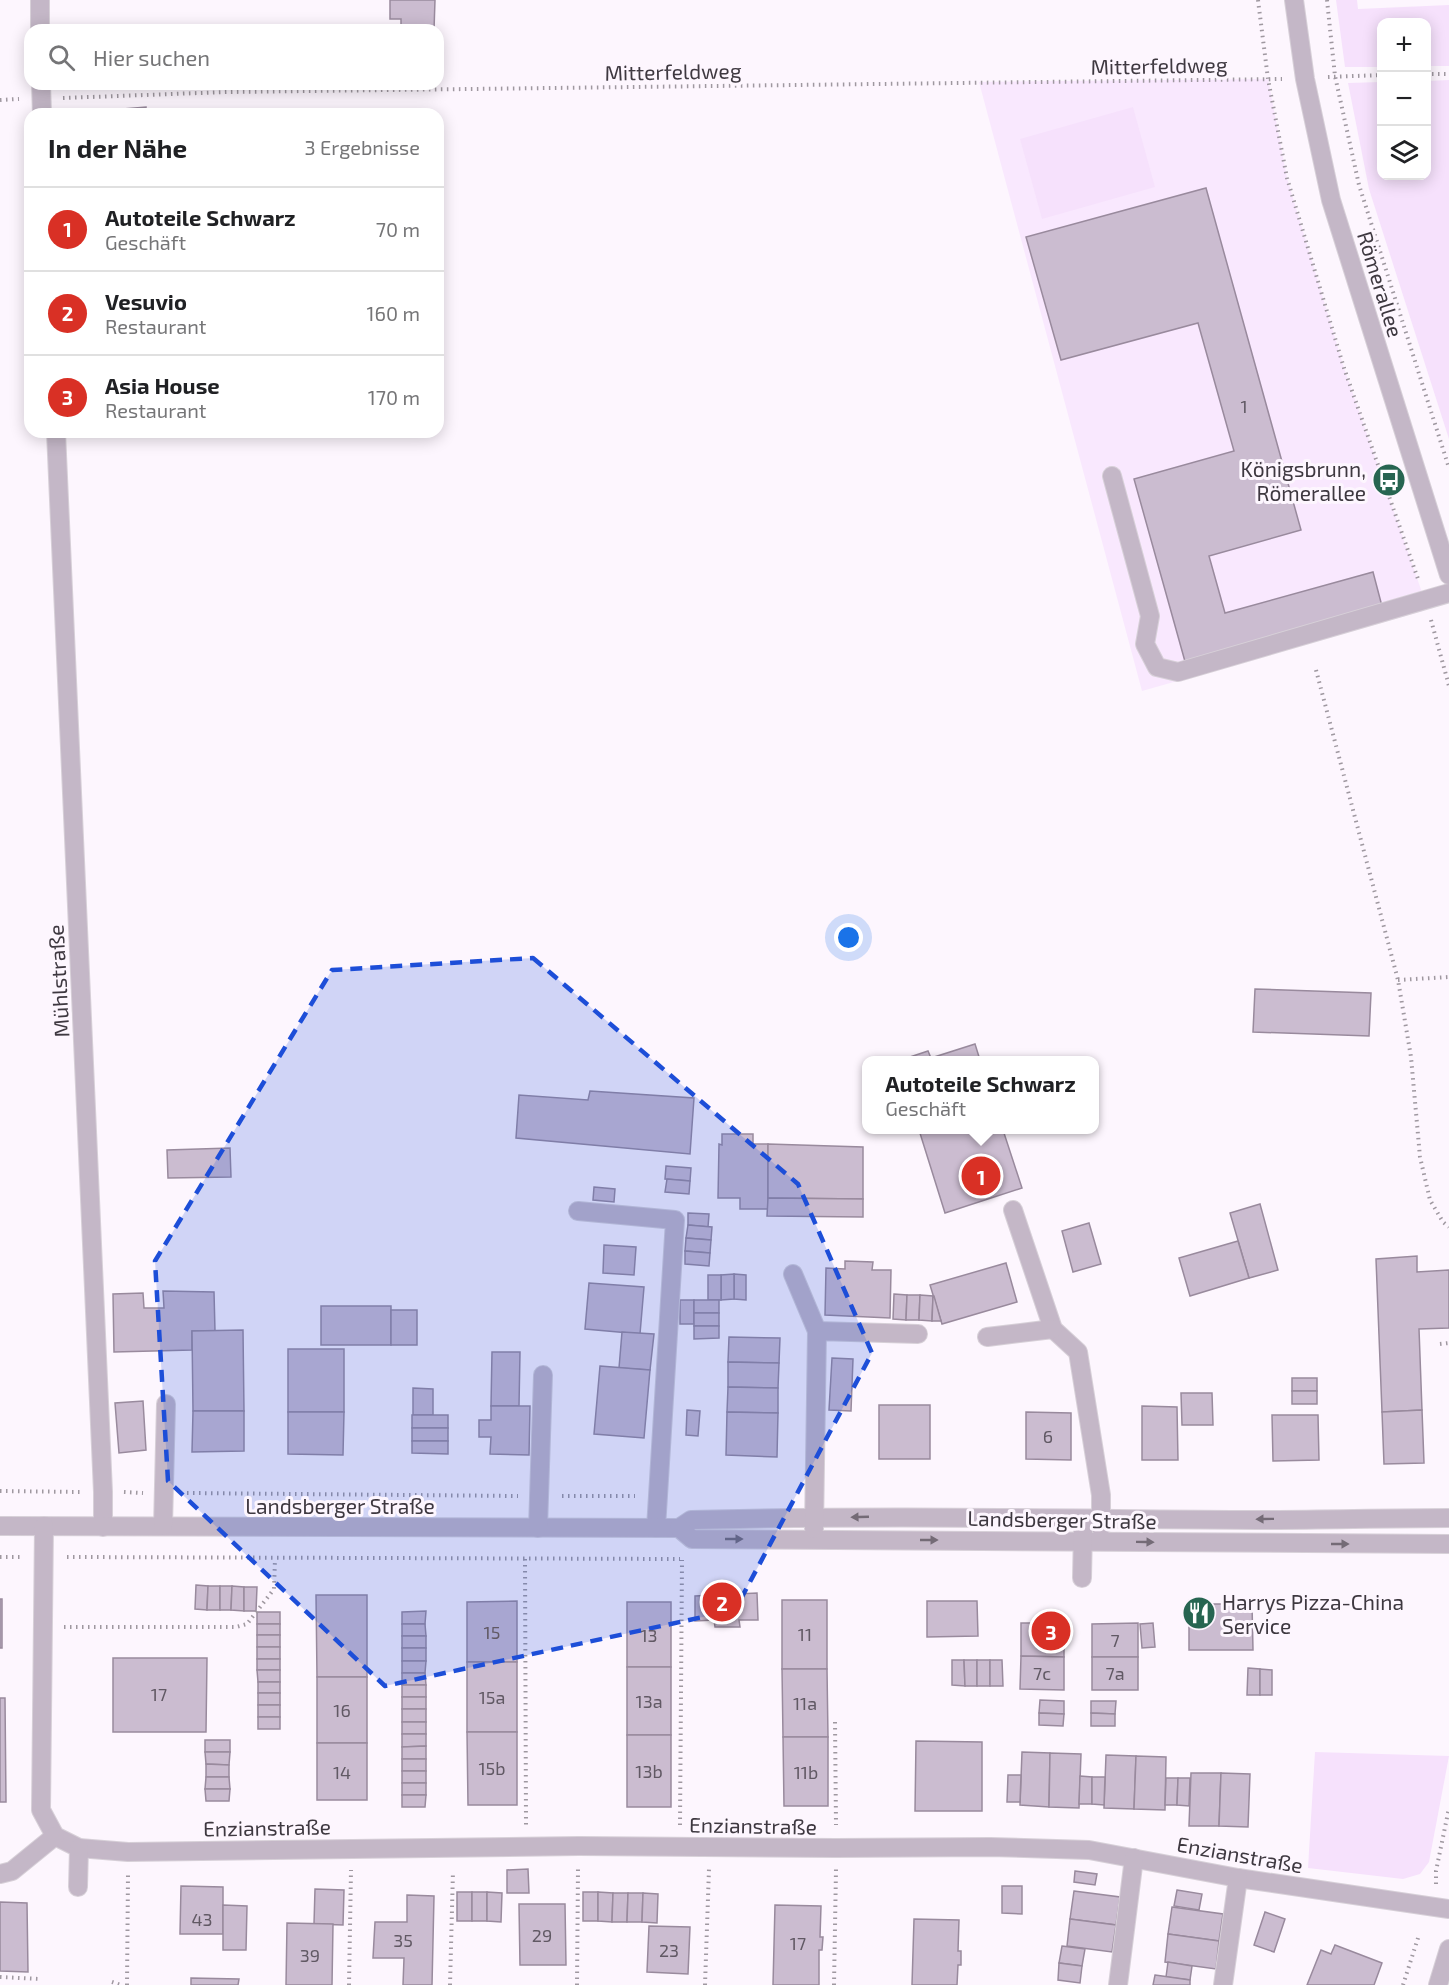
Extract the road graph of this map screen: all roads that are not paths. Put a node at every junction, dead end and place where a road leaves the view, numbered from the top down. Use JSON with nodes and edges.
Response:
{"nodes":[{"id":1,"x":40,"y":0,"type":"edge"},
{"id":2,"x":1294,"y":0,"type":"edge"},
{"id":3,"x":40,"y":24,"type":"edge"},
{"id":4,"x":56,"y":438,"type":"edge"},
{"id":5,"x":1112,"y":476,"type":"dead end"},
{"id":6,"x":1449,"y":575,"type":"edge"},
{"id":7,"x":1449,"y":593,"type":"edge"},
{"id":8,"x":1012,"y":1210,"type":"dead end"},
{"id":9,"x":578,"y":1211,"type":"dead end"},
{"id":10,"x":793,"y":1274,"type":"dead end"},
{"id":11,"x":1053,"y":1329,"type":"junction"},
{"id":12,"x":818,"y":1332,"type":"junction"},
{"id":13,"x":918,"y":1334,"type":"dead end"},
{"id":14,"x":987,"y":1337,"type":"dead end"},
{"id":15,"x":543,"y":1375,"type":"dead end"},
{"id":16,"x":166,"y":1404,"type":"dead end"},
{"id":17,"x":813,"y":1517,"type":"junction"},
{"id":18,"x":1449,"y":1518,"type":"edge"},
{"id":19,"x":1092,"y":1519,"type":"junction"},
{"id":20,"x":0,"y":1526,"type":"edge"},
{"id":21,"x":44,"y":1526,"type":"junction"},
{"id":22,"x":163,"y":1526,"type":"junction"},
{"id":23,"x":103,"y":1527,"type":"junction"},
{"id":24,"x":538,"y":1528,"type":"junction"},
{"id":25,"x":656,"y":1528,"type":"junction"},
{"id":26,"x":679,"y":1528,"type":"junction"},
{"id":27,"x":814,"y":1540,"type":"junction"},
{"id":28,"x":1083,"y":1541,"type":"junction"},
{"id":29,"x":1101,"y":1541,"type":"junction"},
{"id":30,"x":1449,"y":1544,"type":"edge"},
{"id":31,"x":1082,"y":1578,"type":"dead end"},
{"id":32,"x":55,"y":1836,"type":"junction"},
{"id":33,"x":79,"y":1848,"type":"junction"},
{"id":34,"x":1134,"y":1858,"type":"junction"},
{"id":35,"x":0,"y":1874,"type":"edge"},
{"id":36,"x":1238,"y":1878,"type":"junction"},
{"id":37,"x":78,"y":1887,"type":"dead end"},
{"id":38,"x":1449,"y":1910,"type":"edge"},
{"id":39,"x":1449,"y":1949,"type":"edge"},
{"id":40,"x":1118,"y":1985,"type":"edge"},
{"id":41,"x":1223,"y":1985,"type":"edge"},
{"id":42,"x":1438,"y":1985,"type":"edge"}],
"edges":[{"from":1,"to":3,"type":"street"},
{"from":2,"to":6,"type":"street","name":"Römerallee"},
{"from":4,"to":23,"type":"street","name":"Mühlstraße"},
{"from":5,"to":7,"type":"street"},
{"from":8,"to":11,"type":"street"},
{"from":9,"to":25,"type":"street"},
{"from":10,"to":12,"type":"street"},
{"from":11,"to":14,"type":"street"},
{"from":11,"to":19,"type":"street"},
{"from":12,"to":13,"type":"street"},
{"from":12,"to":17,"type":"street"},
{"from":15,"to":24,"type":"street"},
{"from":16,"to":22,"type":"street"},
{"from":19,"to":17,"type":"street","name":"Landsberger Straße","one_way":true},
{"from":17,"to":26,"type":"street","name":"Landsberger Straße"},
{"from":17,"to":27,"type":"street"},
{"from":18,"to":19,"type":"street","name":"Landsberger Straße","one_way":true},
{"from":19,"to":28,"type":"street"},
{"from":19,"to":29,"type":"street"},
{"from":20,"to":21,"type":"street","name":"Landsberger Straße"},
{"from":21,"to":23,"type":"street","name":"Landsberger Straße"},
{"from":21,"to":32,"type":"street"},
{"from":22,"to":23,"type":"street","name":"Landsberger Straße"},
{"from":22,"to":24,"type":"street","name":"Landsberger Straße"},
{"from":24,"to":25,"type":"street","name":"Landsberger Straße"},
{"from":25,"to":26,"type":"street","name":"Landsberger Straße"},
{"from":26,"to":27,"type":"street","name":"Landsberger Straße","one_way":true},
{"from":27,"to":28,"type":"street","name":"Landsberger Straße","one_way":true},
{"from":28,"to":29,"type":"street","name":"Landsberger Straße"},
{"from":28,"to":31,"type":"street"},
{"from":29,"to":30,"type":"street","name":"Landsberger Straße","one_way":true},
{"from":32,"to":33,"type":"street","name":"Enzianstraße"},
{"from":32,"to":35,"type":"street"},
{"from":33,"to":34,"type":"street","name":"Enzianstraße"},
{"from":33,"to":37,"type":"street"},
{"from":34,"to":36,"type":"street","name":"Enzianstraße"},
{"from":34,"to":40,"type":"street"},
{"from":36,"to":38,"type":"street","name":"Enzianstraße"},
{"from":36,"to":41,"type":"street"},
{"from":39,"to":42,"type":"street"}]}
